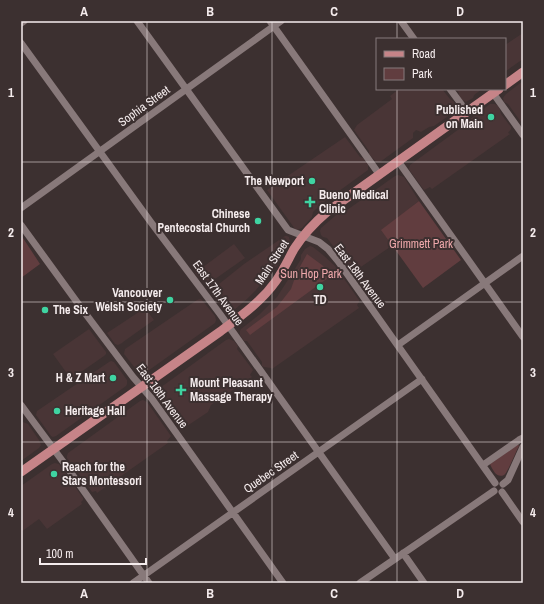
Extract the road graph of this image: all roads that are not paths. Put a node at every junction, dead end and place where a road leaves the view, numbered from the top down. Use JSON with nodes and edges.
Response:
{"nodes":[{"id":1,"x":24,"y":21,"type":"edge"},
{"id":2,"x":138,"y":21,"type":"edge"},
{"id":3,"x":280,"y":21,"type":"edge"},
{"id":4,"x":401,"y":21,"type":"edge"},
{"id":5,"x":21,"y":23,"type":"edge"},
{"id":6,"x":272,"y":24,"type":"edge"},
{"id":7,"x":413,"y":38,"type":"edge"},
{"id":8,"x":21,"y":42,"type":"edge"},
{"id":9,"x":523,"y":72,"type":"edge"},
{"id":10,"x":506,"y":84,"type":"edge"},
{"id":11,"x":186,"y":89,"type":"junction"},
{"id":12,"x":451,"y":90,"type":"edge"},
{"id":13,"x":496,"y":91,"type":"edge"},
{"id":14,"x":467,"y":112,"type":"junction"},
{"id":15,"x":523,"y":135,"type":"edge"},
{"id":16,"x":100,"y":151,"type":"junction"},
{"id":17,"x":398,"y":161,"type":"junction"},
{"id":18,"x":379,"y":174,"type":"junction"},
{"id":19,"x":21,"y":208,"type":"edge"},
{"id":20,"x":21,"y":225,"type":"edge"},
{"id":21,"x":304,"y":236,"type":"junction"},
{"id":22,"x":523,"y":256,"type":"edge"},
{"id":23,"x":484,"y":283,"type":"junction"},
{"id":24,"x":228,"y":326,"type":"junction"},
{"id":25,"x":523,"y":337,"type":"edge"},
{"id":26,"x":398,"y":345,"type":"junction"},
{"id":27,"x":422,"y":379,"type":"junction"},
{"id":28,"x":142,"y":386,"type":"junction"},
{"id":29,"x":21,"y":405,"type":"edge"},
{"id":30,"x":523,"y":438,"type":"edge"},
{"id":31,"x":523,"y":447,"type":"edge"},
{"id":32,"x":53,"y":449,"type":"junction"},
{"id":33,"x":318,"y":452,"type":"junction"},
{"id":34,"x":483,"y":465,"type":"junction"},
{"id":35,"x":21,"y":472,"type":"edge"},
{"id":36,"x":499,"y":483,"type":"junction"},
{"id":37,"x":494,"y":491,"type":"junction"},
{"id":38,"x":502,"y":492,"type":"junction"},
{"id":39,"x":233,"y":512,"type":"junction"},
{"id":40,"x":523,"y":522,"type":"edge"},
{"id":41,"x":403,"y":553,"type":"junction"},
{"id":42,"x":395,"y":559,"type":"junction"},
{"id":43,"x":144,"y":575,"type":"junction"},
{"id":44,"x":133,"y":583,"type":"edge"},
{"id":45,"x":149,"y":583,"type":"edge"},
{"id":46,"x":283,"y":583,"type":"edge"},
{"id":47,"x":360,"y":583,"type":"edge"},
{"id":48,"x":424,"y":583,"type":"edge"}],
"edges":[{"from":1,"to":5,"type":"street"},
{"from":2,"to":11,"type":"street","name":"East 18th Avenue"},
{"from":3,"to":6,"type":"street","name":"Sophia Street"},
{"from":4,"to":7,"type":"street"},
{"from":6,"to":11,"type":"street","name":"Sophia Street"},
{"from":6,"to":18,"type":"street"},
{"from":8,"to":16,"type":"street","name":"East 17th Avenue"},
{"from":9,"to":10,"type":"main road"},
{"from":11,"to":16,"type":"street","name":"Sophia Street"},
{"from":11,"to":21,"type":"street","name":"East 18th Avenue"},
{"from":12,"to":14,"type":"street"},
{"from":13,"to":14,"type":"main road","name":"Main Street"},
{"from":13,"to":15,"type":"street"},
{"from":14,"to":17,"type":"main road","name":"Main Street"},
{"from":16,"to":19,"type":"street","name":"Sophia Street"},
{"from":16,"to":24,"type":"street","name":"East 17th Avenue"},
{"from":17,"to":18,"type":"main road","name":"Main Street"},
{"from":17,"to":23,"type":"street"},
{"from":18,"to":21,"type":"main road","name":"Main Street"},
{"from":20,"to":28,"type":"street","name":"East 16th Avenue"},
{"from":21,"to":24,"type":"main road","name":"Main Street"},
{"from":21,"to":26,"type":"street","name":"East 18th Avenue"},
{"from":22,"to":23,"type":"street"},
{"from":23,"to":25,"type":"street"},
{"from":23,"to":26,"type":"street"},
{"from":24,"to":28,"type":"main road","name":"Main Street"},
{"from":24,"to":33,"type":"street","name":"East 17th Avenue"},
{"from":26,"to":27,"type":"street","name":"East 18th Avenue"},
{"from":27,"to":33,"type":"street","name":"Quebec Street"},
{"from":27,"to":34,"type":"street","name":"East 18th Avenue"},
{"from":28,"to":32,"type":"main road","name":"Main Street"},
{"from":28,"to":39,"type":"street","name":"East 16th Avenue"},
{"from":29,"to":32,"type":"street"},
{"from":30,"to":34,"type":"street"},
{"from":31,"to":36,"type":"street"},
{"from":32,"to":35,"type":"main road","name":"Main Street"},
{"from":32,"to":43,"type":"street"},
{"from":33,"to":39,"type":"street","name":"Quebec Street"},
{"from":33,"to":42,"type":"street","name":"East 17th Avenue"},
{"from":34,"to":36,"type":"street","name":"East 18th Avenue"},
{"from":36,"to":37,"type":"street"},
{"from":36,"to":38,"type":"street"},
{"from":37,"to":38,"type":"street"},
{"from":37,"to":41,"type":"street"},
{"from":38,"to":40,"type":"street"},
{"from":39,"to":43,"type":"street","name":"Quebec Street"},
{"from":39,"to":46,"type":"street","name":"East 16th Avenue"},
{"from":41,"to":42,"type":"street"},
{"from":41,"to":48,"type":"street"},
{"from":42,"to":47,"type":"street"},
{"from":43,"to":44,"type":"street","name":"Quebec Street"},
{"from":43,"to":45,"type":"street"}]}
